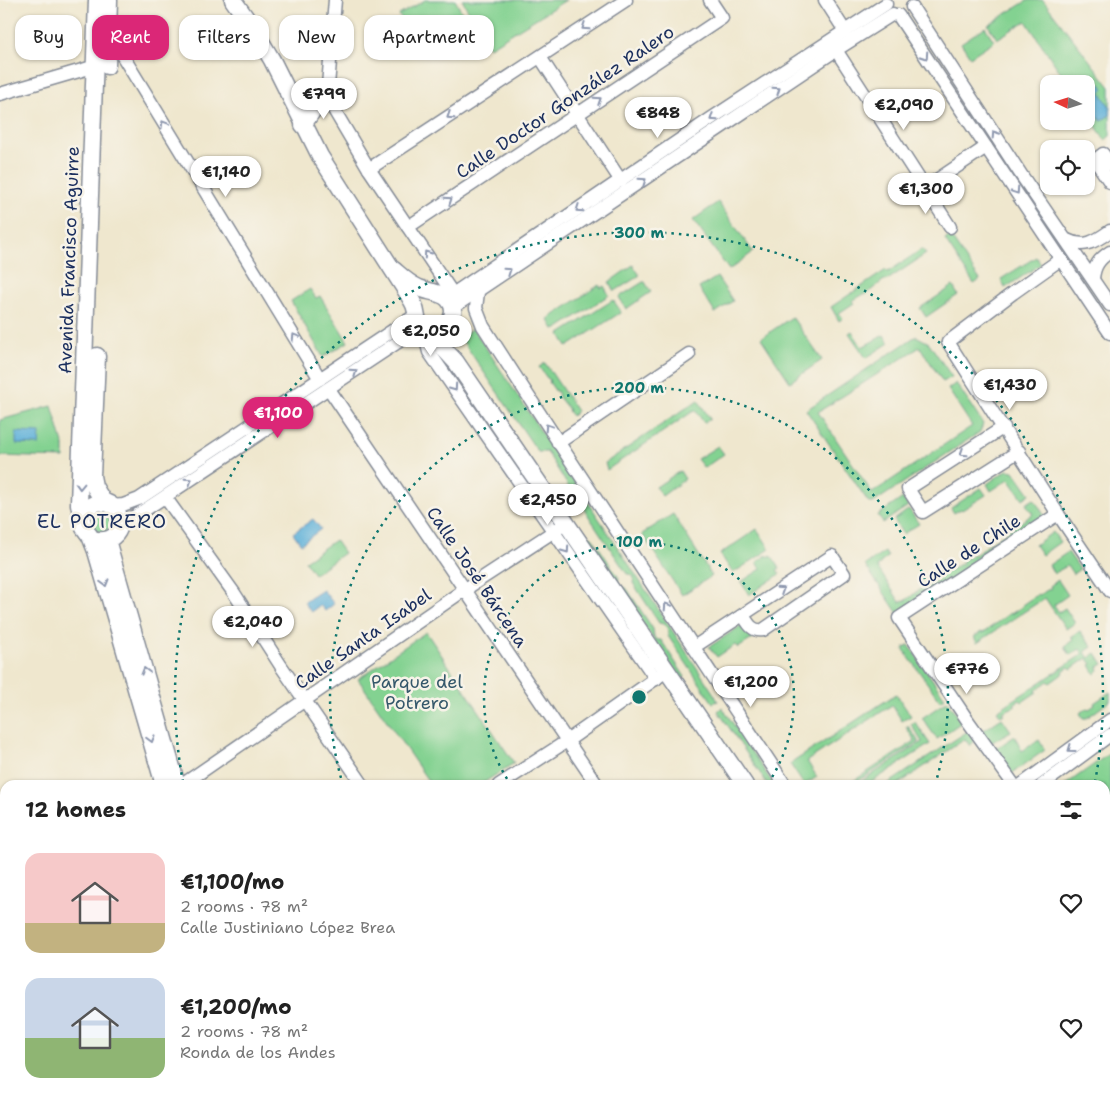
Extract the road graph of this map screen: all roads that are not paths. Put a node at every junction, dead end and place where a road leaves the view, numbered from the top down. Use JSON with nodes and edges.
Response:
{"nodes":[{"id":1,"x":97,"y":0,"type":"edge"},
{"id":2,"x":109,"y":0,"type":"edge"},
{"id":3,"x":233,"y":0,"type":"edge"},
{"id":4,"x":336,"y":0,"type":"edge"},
{"id":5,"x":626,"y":0,"type":"edge"},
{"id":6,"x":710,"y":0,"type":"edge"},
{"id":7,"x":825,"y":0,"type":"edge"},
{"id":8,"x":912,"y":4,"type":"edge"},
{"id":9,"x":891,"y":9,"type":"edge"},
{"id":10,"x":109,"y":15,"type":"edge"},
{"id":11,"x":845,"y":31,"type":"junction"},
{"id":12,"x":836,"y":50,"type":"junction"},
{"id":13,"x":540,"y":58,"type":"junction"},
{"id":14,"x":107,"y":60,"type":"edge"},
{"id":15,"x":125,"y":60,"type":"edge"},
{"id":16,"x":96,"y":66,"type":"junction"},
{"id":17,"x":288,"y":93,"type":"junction"},
{"id":18,"x":0,"y":94,"type":"edge"},
{"id":19,"x":327,"y":94,"type":"junction"},
{"id":20,"x":577,"y":114,"type":"junction"},
{"id":21,"x":303,"y":125,"type":"junction"},
{"id":22,"x":986,"y":147,"type":"junction"},
{"id":23,"x":1110,"y":164,"type":"edge"},
{"id":24,"x":369,"y":169,"type":"junction"},
{"id":25,"x":621,"y":181,"type":"junction"},
{"id":26,"x":1110,"y":182,"type":"edge"},
{"id":27,"x":925,"y":188,"type":"junction"},
{"id":28,"x":408,"y":227,"type":"junction"},
{"id":29,"x":950,"y":227,"type":"dead end"},
{"id":30,"x":1110,"y":232,"type":"edge"},
{"id":31,"x":1067,"y":240,"type":"junction"},
{"id":32,"x":1110,"y":252,"type":"edge"},
{"id":33,"x":1061,"y":259,"type":"junction"},
{"id":34,"x":394,"y":270,"type":"junction"},
{"id":35,"x":1092,"y":279,"type":"junction"},
{"id":36,"x":478,"y":292,"type":"junction"},
{"id":37,"x":446,"y":299,"type":"junction"},
{"id":38,"x":1110,"y":305,"type":"edge"},
{"id":39,"x":423,"y":322,"type":"junction"},
{"id":40,"x":449,"y":324,"type":"junction"},
{"id":41,"x":1110,"y":333,"type":"edge"},
{"id":42,"x":690,"y":354,"type":"dead end"},
{"id":43,"x":456,"y":362,"type":"junction"},
{"id":44,"x":324,"y":384,"type":"junction"},
{"id":45,"x":1004,"y":427,"type":"junction"},
{"id":46,"x":558,"y":444,"type":"junction"},
{"id":47,"x":1018,"y":450,"type":"junction"},
{"id":48,"x":165,"y":497,"type":"junction"},
{"id":49,"x":108,"y":504,"type":"junction"},
{"id":50,"x":1058,"y":514,"type":"junction"},
{"id":51,"x":82,"y":521,"type":"junction"},
{"id":52,"x":119,"y":527,"type":"junction"},
{"id":53,"x":559,"y":528,"type":"junction"},
{"id":54,"x":90,"y":536,"type":"junction"},
{"id":55,"x":107,"y":540,"type":"junction"},
{"id":56,"x":464,"y":590,"type":"junction"},
{"id":57,"x":1110,"y":591,"type":"edge"},
{"id":58,"x":741,"y":616,"type":"junction"},
{"id":59,"x":694,"y":647,"type":"junction"},
{"id":60,"x":661,"y":675,"type":"junction"},
{"id":61,"x":306,"y":701,"type":"junction"},
{"id":62,"x":1110,"y":720,"type":"edge"},
{"id":63,"x":1110,"y":735,"type":"edge"},
{"id":64,"x":567,"y":741,"type":"junction"},
{"id":65,"x":163,"y":780,"type":"edge"},
{"id":66,"x":176,"y":780,"type":"edge"},
{"id":67,"x":189,"y":780,"type":"edge"},
{"id":68,"x":360,"y":780,"type":"edge"},
{"id":69,"x":507,"y":780,"type":"edge"},
{"id":70,"x":594,"y":780,"type":"edge"},
{"id":71,"x":741,"y":780,"type":"edge"},
{"id":72,"x":782,"y":780,"type":"edge"},
{"id":73,"x":1010,"y":780,"type":"edge"},
{"id":74,"x":1028,"y":780,"type":"edge"},
{"id":75,"x":1049,"y":780,"type":"edge"}],
"edges":[{"from":1,"to":16,"type":"main road","name":"Avenida Francisco Aguirre"},
{"from":2,"to":10,"type":"main road","name":"Avenida Francisco Aguirre"},
{"from":3,"to":17,"type":"main road"},
{"from":4,"to":19,"type":"street"},
{"from":5,"to":13,"type":"street","one_way":true},
{"from":20,"to":6,"type":"street","name":"Calle Doctor González Ralero","one_way":true},
{"from":7,"to":11,"type":"street"},
{"from":8,"to":9,"type":"street"},
{"from":31,"to":8,"type":"street","one_way":true},
{"from":9,"to":11,"type":"street"},
{"from":9,"to":12,"type":"street"},
{"from":9,"to":22,"type":"street","one_way":true},
{"from":11,"to":25,"type":"street","one_way":true},
{"from":12,"to":27,"type":"street"},
{"from":36,"to":12,"type":"street","one_way":true},
{"from":13,"to":20,"type":"street"},
{"from":13,"to":24,"type":"street","one_way":true},
{"from":14,"to":49,"type":"main road","name":"Avenida Francisco Aguirre"},
{"from":44,"to":15,"type":"street","name":"Calle José Bárcena","one_way":true},
{"from":16,"to":18,"type":"street"},
{"from":16,"to":51,"type":"main road","name":"Avenida Francisco Aguirre","one_way":true},
{"from":17,"to":19,"type":"main road"},
{"from":17,"to":21,"type":"main road"},
{"from":19,"to":21,"type":"main road"},
{"from":19,"to":24,"type":"street"},
{"from":20,"to":25,"type":"street"},
{"from":28,"to":20,"type":"street","name":"Calle Doctor González Ralero","one_way":true},
{"from":21,"to":34,"type":"main road"},
{"from":22,"to":27,"type":"street"},
{"from":22,"to":33,"type":"street","one_way":true},
{"from":23,"to":26,"type":"street"},
{"from":24,"to":28,"type":"street"},
{"from":25,"to":37,"type":"street","one_way":true},
{"from":27,"to":29,"type":"street"},
{"from":37,"to":28,"type":"street","one_way":true},
{"from":30,"to":31,"type":"street"},
{"from":31,"to":35,"type":"street"},
{"from":32,"to":35,"type":"street"},
{"from":33,"to":41,"type":"street"},
{"from":33,"to":45,"type":"street"},
{"from":34,"to":37,"type":"main road"},
{"from":34,"to":39,"type":"main road"},
{"from":35,"to":38,"type":"street"},
{"from":36,"to":37,"type":"street"},
{"from":46,"to":36,"type":"street","one_way":true},
{"from":37,"to":39,"type":"main road"},
{"from":37,"to":40,"type":"main road"},
{"from":39,"to":40,"type":"main road"},
{"from":39,"to":43,"type":"main road"},
{"from":39,"to":44,"type":"street"},
{"from":39,"to":53,"type":"street","one_way":true},
{"from":40,"to":43,"type":"main road"},
{"from":42,"to":46,"type":"street"},
{"from":43,"to":53,"type":"main road"},
{"from":48,"to":44,"type":"street","one_way":true},
{"from":44,"to":49,"type":"street"},
{"from":44,"to":56,"type":"street","name":"Calle José Bárcena"},
{"from":45,"to":47,"type":"street"},
{"from":45,"to":47,"type":"street","one_way":true},
{"from":59,"to":46,"type":"street","one_way":true},
{"from":47,"to":50,"type":"street"},
{"from":48,"to":52,"type":"street"},
{"from":48,"to":61,"type":"street"},
{"from":49,"to":51,"type":"main road"},
{"from":49,"to":52,"type":"main road","name":"Avenida Francisco Aguirre"},
{"from":50,"to":57,"type":"street"},
{"from":50,"to":73,"type":"street","name":"Calle de Chile"},
{"from":51,"to":54,"type":"main road","name":"Avenida Francisco Aguirre"},
{"from":52,"to":55,"type":"main road"},
{"from":53,"to":56,"type":"street","name":"Calle Santa Isabel"},
{"from":53,"to":60,"type":"main road"},
{"from":54,"to":55,"type":"main road"},
{"from":54,"to":65,"type":"main road","name":"Avenida Francisco Aguirre","one_way":true},
{"from":66,"to":55,"type":"main road","one_way":true},
{"from":56,"to":61,"type":"street","name":"Calle Santa Isabel"},
{"from":56,"to":64,"type":"street","name":"Calle José Bárcena"},
{"from":58,"to":58,"type":"street","one_way":true},
{"from":58,"to":59,"type":"street"},
{"from":59,"to":72,"type":"street"},
{"from":60,"to":64,"type":"street"},
{"from":60,"to":71,"type":"main road"},
{"from":61,"to":67,"type":"street","name":"Calle Santa Isabel"},
{"from":61,"to":68,"type":"street"},
{"from":62,"to":74,"type":"street","one_way":true},
{"from":63,"to":75,"type":"street"},
{"from":64,"to":69,"type":"street"},
{"from":64,"to":70,"type":"street","name":"Calle José Bárcena"}]}
